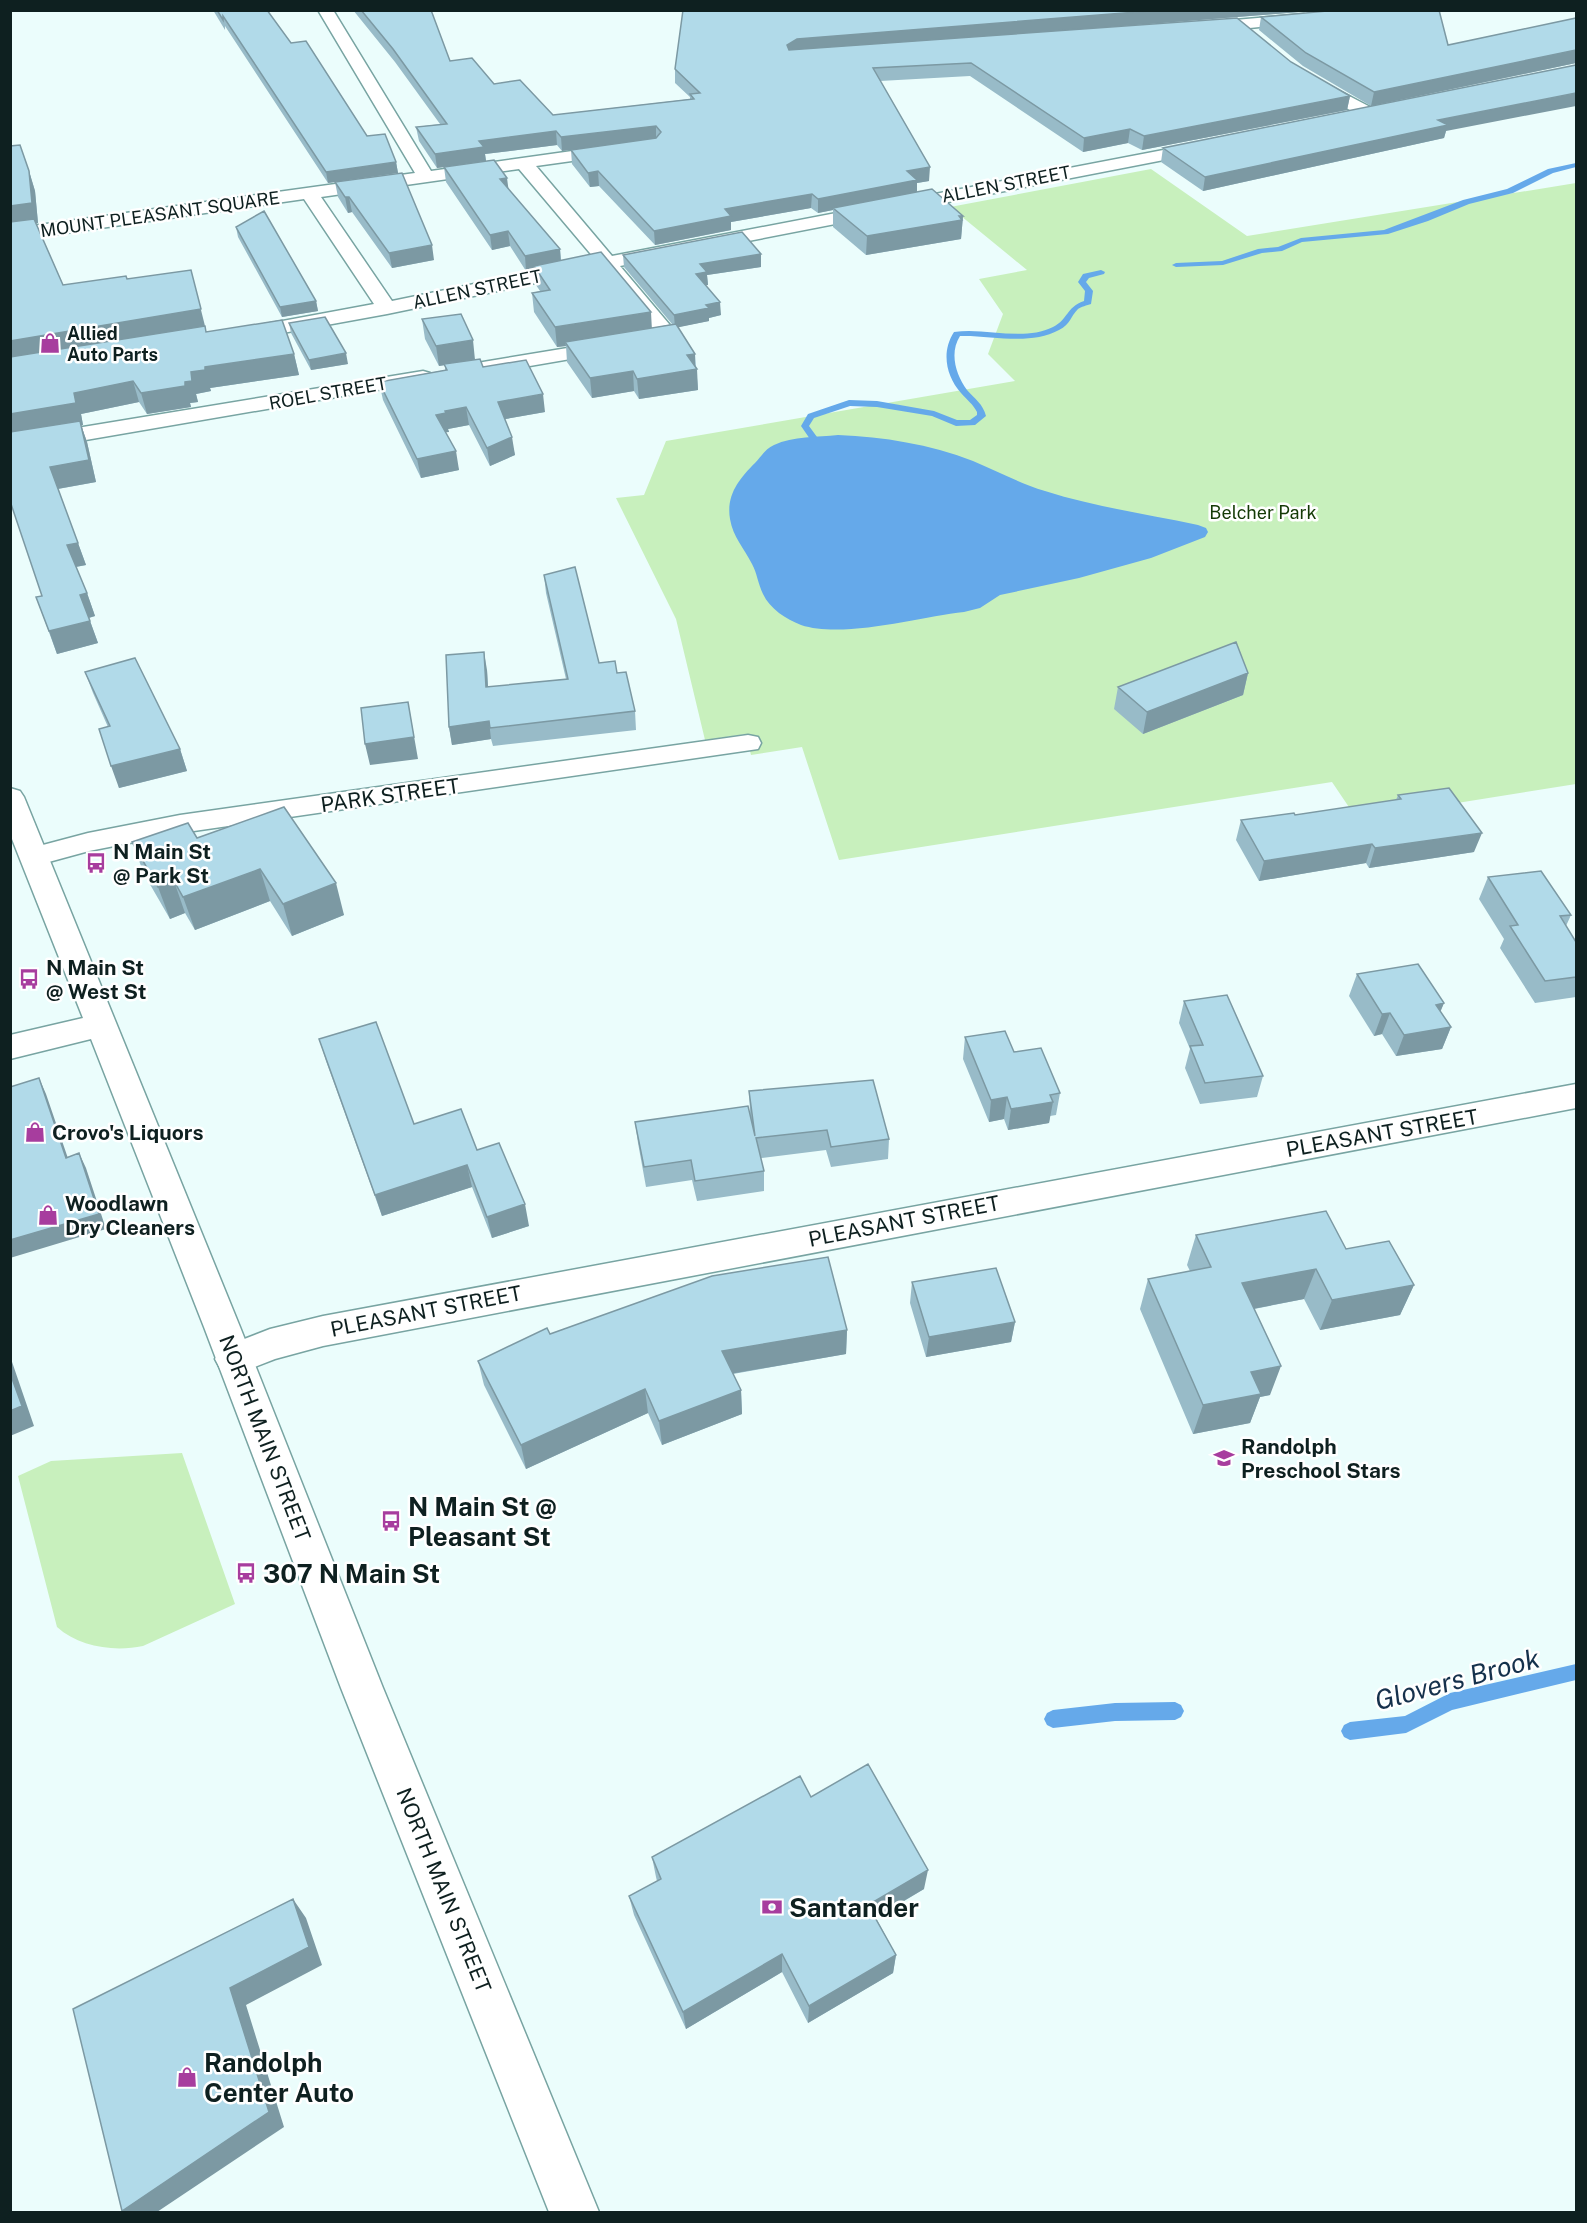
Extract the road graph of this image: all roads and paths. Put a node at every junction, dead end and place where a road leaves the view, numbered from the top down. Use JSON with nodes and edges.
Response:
{"nodes":[{"id":1,"x":325,"y":10,"type":"edge"},
{"id":2,"x":1318,"y":18,"type":"edge"},
{"id":3,"x":1239,"y":24,"type":"junction"},
{"id":4,"x":1179,"y":29,"type":"edge"},
{"id":5,"x":1256,"y":38,"type":"edge"},
{"id":6,"x":1296,"y":71,"type":"edge"},
{"id":7,"x":1345,"y":118,"type":"edge"},
{"id":8,"x":1223,"y":143,"type":"edge"},
{"id":9,"x":627,"y":149,"type":"edge"},
{"id":10,"x":524,"y":163,"type":"junction"},
{"id":11,"x":426,"y":177,"type":"junction"},
{"id":12,"x":310,"y":193,"type":"junction"},
{"id":13,"x":10,"y":235,"type":"edge"},
{"id":14,"x":607,"y":262,"type":"junction"},
{"id":15,"x":387,"y":308,"type":"junction"},
{"id":16,"x":220,"y":338,"type":"edge"},
{"id":17,"x":469,"y":370,"type":"edge"},
{"id":18,"x":445,"y":374,"type":"edge"},
{"id":19,"x":10,"y":446,"type":"edge"},
{"id":20,"x":748,"y":743,"type":"dead end"},
{"id":21,"x":10,"y":797,"type":"edge"},
{"id":22,"x":34,"y":857,"type":"junction"},
{"id":23,"x":100,"y":1025,"type":"junction"},
{"id":24,"x":10,"y":1047,"type":"edge"},
{"id":25,"x":1576,"y":1096,"type":"edge"},
{"id":26,"x":234,"y":1359,"type":"junction"},
{"id":27,"x":574,"y":2212,"type":"edge"}],
"edges":[{"from":1,"to":11,"type":"street"},
{"from":2,"to":3,"type":"street"},
{"from":3,"to":4,"type":"street"},
{"from":3,"to":5,"type":"street"},
{"from":6,"to":7,"type":"street"},
{"from":8,"to":14,"type":"street","name":"ALLEN STREET"},
{"from":9,"to":10,"type":"street","name":"MOUNT PLEASANT SQUARE"},
{"from":10,"to":11,"type":"street","name":"MOUNT PLEASANT SQUARE"},
{"from":10,"to":14,"type":"street"},
{"from":11,"to":12,"type":"street","name":"MOUNT PLEASANT SQUARE"},
{"from":12,"to":13,"type":"street","name":"MOUNT PLEASANT SQUARE"},
{"from":12,"to":15,"type":"street","name":"MOUNT PLEASANT SQUARE"},
{"from":14,"to":15,"type":"street","name":"ALLEN STREET"},
{"from":14,"to":17,"type":"street"},
{"from":15,"to":16,"type":"street","name":"ALLEN STREET"},
{"from":18,"to":19,"type":"street","name":"ROEL STREET"},
{"from":20,"to":22,"type":"street","name":"PARK STREET"},
{"from":21,"to":22,"type":"street","name":"NORTH MAIN STREET"},
{"from":22,"to":23,"type":"street","name":"NORTH MAIN STREET"},
{"from":23,"to":24,"type":"street"},
{"from":23,"to":26,"type":"street","name":"NORTH MAIN STREET"},
{"from":25,"to":26,"type":"street","name":"PLEASANT STREET"},
{"from":26,"to":27,"type":"street","name":"NORTH MAIN STREET"}]}
